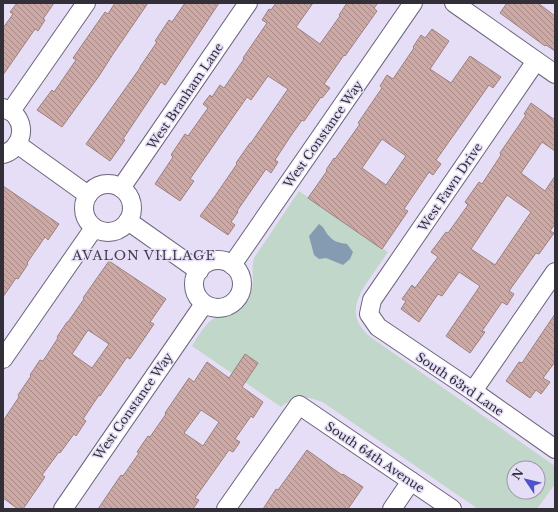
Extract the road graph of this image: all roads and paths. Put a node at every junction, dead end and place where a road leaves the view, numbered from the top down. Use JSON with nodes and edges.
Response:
{"nodes":[{"id":1,"x":86,"y":3,"type":"edge"},
{"id":2,"x":248,"y":3,"type":"edge"},
{"id":3,"x":413,"y":3,"type":"edge"},
{"id":4,"x":454,"y":3,"type":"edge"},
{"id":5,"x":536,"y":61,"type":"junction"},
{"id":6,"x":555,"y":74,"type":"edge"},
{"id":7,"x":7,"y":109,"type":"edge"},
{"id":8,"x":10,"y":149,"type":"edge"},
{"id":9,"x":121,"y":188,"type":"junction"},
{"id":10,"x":88,"y":195,"type":"junction"},
{"id":11,"x":128,"y":221,"type":"junction"},
{"id":12,"x":94,"y":228,"type":"junction"},
{"id":13,"x":232,"y":265,"type":"junction"},
{"id":14,"x":199,"y":270,"type":"junction"},
{"id":15,"x":555,"y":272,"type":"edge"},
{"id":16,"x":204,"y":304,"type":"junction"},
{"id":17,"x":370,"y":314,"type":"joint"},
{"id":18,"x":3,"y":359,"type":"edge"},
{"id":19,"x":473,"y":391,"type":"junction"},
{"id":20,"x":555,"y":449,"type":"edge"},
{"id":21,"x":411,"y":481,"type":"junction"},
{"id":22,"x":63,"y":509,"type":"edge"},
{"id":23,"x":226,"y":509,"type":"edge"},
{"id":24,"x":392,"y":509,"type":"edge"},
{"id":25,"x":452,"y":509,"type":"edge"}],
"edges":[{"from":1,"to":7,"type":"street"},
{"from":2,"to":9,"type":"street","name":"West Branham Lane"},
{"from":3,"to":13,"type":"street","name":"West Constance Way"},
{"from":4,"to":5,"type":"street"},
{"from":5,"to":6,"type":"street"},
{"from":5,"to":17,"type":"street","name":"West Fawn Drive"},
{"from":7,"to":8,"type":"street"},
{"from":8,"to":10,"type":"street"},
{"from":9,"to":10,"type":"street"},
{"from":9,"to":11,"type":"street"},
{"from":10,"to":12,"type":"street"},
{"from":11,"to":12,"type":"street"},
{"from":11,"to":14,"type":"street"},
{"from":12,"to":18,"type":"street"},
{"from":13,"to":14,"type":"street"},
{"from":13,"to":16,"type":"street"},
{"from":14,"to":16,"type":"street"},
{"from":15,"to":19,"type":"street"},
{"from":16,"to":22,"type":"street","name":"West Constance Way"},
{"from":17,"to":19,"type":"street","name":"South 63rd Lane"},
{"from":19,"to":20,"type":"street","name":"South 63rd Lane"},
{"from":21,"to":23,"type":"street","name":"South 64th Avenue"},
{"from":21,"to":24,"type":"street"},
{"from":21,"to":25,"type":"street","name":"South 64th Avenue"}]}
